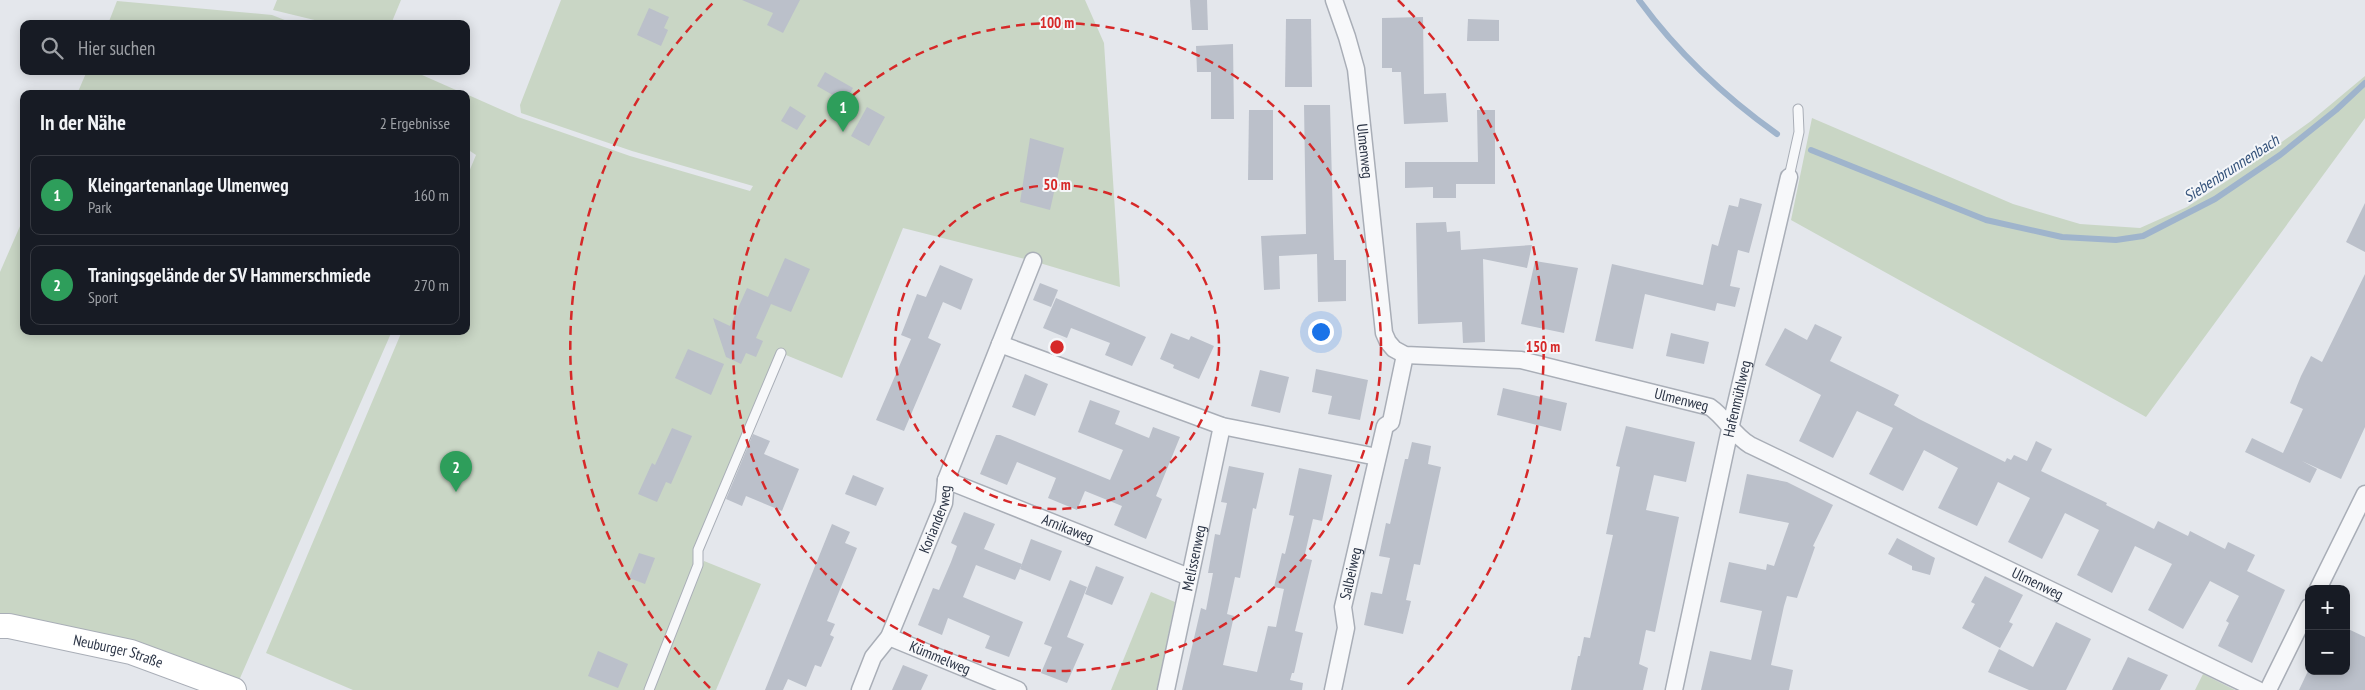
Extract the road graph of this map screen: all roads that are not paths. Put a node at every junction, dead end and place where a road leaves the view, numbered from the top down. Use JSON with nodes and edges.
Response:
{"nodes":[{"id":1,"x":1334,"y":0,"type":"edge"},
{"id":2,"x":1798,"y":109,"type":"dead end"},
{"id":3,"x":1789,"y":177,"type":"joint"},
{"id":4,"x":1033,"y":261,"type":"dead end"},
{"id":5,"x":1000,"y":344,"type":"junction"},
{"id":6,"x":781,"y":353,"type":"dead end"},
{"id":7,"x":1405,"y":354,"type":"junction"},
{"id":8,"x":1222,"y":426,"type":"junction"},
{"id":9,"x":1730,"y":429,"type":"junction"},
{"id":10,"x":1377,"y":457,"type":"junction"},
{"id":11,"x":946,"y":480,"type":"junction"},
{"id":12,"x":2365,"y":494,"type":"edge"},
{"id":13,"x":1189,"y":577,"type":"junction"},
{"id":14,"x":2320,"y":585,"type":"edge"},
{"id":15,"x":2305,"y":615,"type":"edge"},
{"id":16,"x":0,"y":626,"type":"edge"},
{"id":17,"x":889,"y":637,"type":"junction"},
{"id":18,"x":234,"y":690,"type":"edge"},
{"id":19,"x":649,"y":690,"type":"edge"},
{"id":20,"x":860,"y":690,"type":"edge"},
{"id":21,"x":1018,"y":690,"type":"edge"},
{"id":22,"x":1166,"y":690,"type":"edge"},
{"id":23,"x":1333,"y":690,"type":"edge"},
{"id":24,"x":1674,"y":690,"type":"edge"},
{"id":25,"x":2258,"y":690,"type":"edge"},
{"id":26,"x":2268,"y":690,"type":"edge"}],
"edges":[{"from":1,"to":7,"type":"street","name":"Ulmenweg"},
{"from":2,"to":3,"type":"lane","name":"Hafenmühlweg"},
{"from":3,"to":9,"type":"street","name":"Hafenmühlweg"},
{"from":4,"to":5,"type":"street","name":"Korianderweg"},
{"from":5,"to":8,"type":"street"},
{"from":5,"to":11,"type":"street","name":"Korianderweg"},
{"from":6,"to":19,"type":"lane"},
{"from":7,"to":9,"type":"street","name":"Ulmenweg"},
{"from":7,"to":10,"type":"street","name":"Salbeiweg"},
{"from":8,"to":10,"type":"street"},
{"from":8,"to":13,"type":"street","name":"Melissenweg"},
{"from":9,"to":24,"type":"street","name":"Hafenmühlweg"},
{"from":9,"to":25,"type":"street","name":"Ulmenweg"},
{"from":10,"to":23,"type":"street","name":"Salbeiweg"},
{"from":11,"to":13,"type":"street","name":"Arnikaweg"},
{"from":11,"to":17,"type":"street","name":"Korianderweg"},
{"from":12,"to":14,"type":"street"},
{"from":13,"to":22,"type":"street","name":"Melissenweg"},
{"from":15,"to":26,"type":"street"},
{"from":16,"to":18,"type":"street","name":"Neuburger Straße"},
{"from":17,"to":20,"type":"street","name":"Korianderweg"},
{"from":17,"to":21,"type":"street","name":"Kümmelweg"}]}
